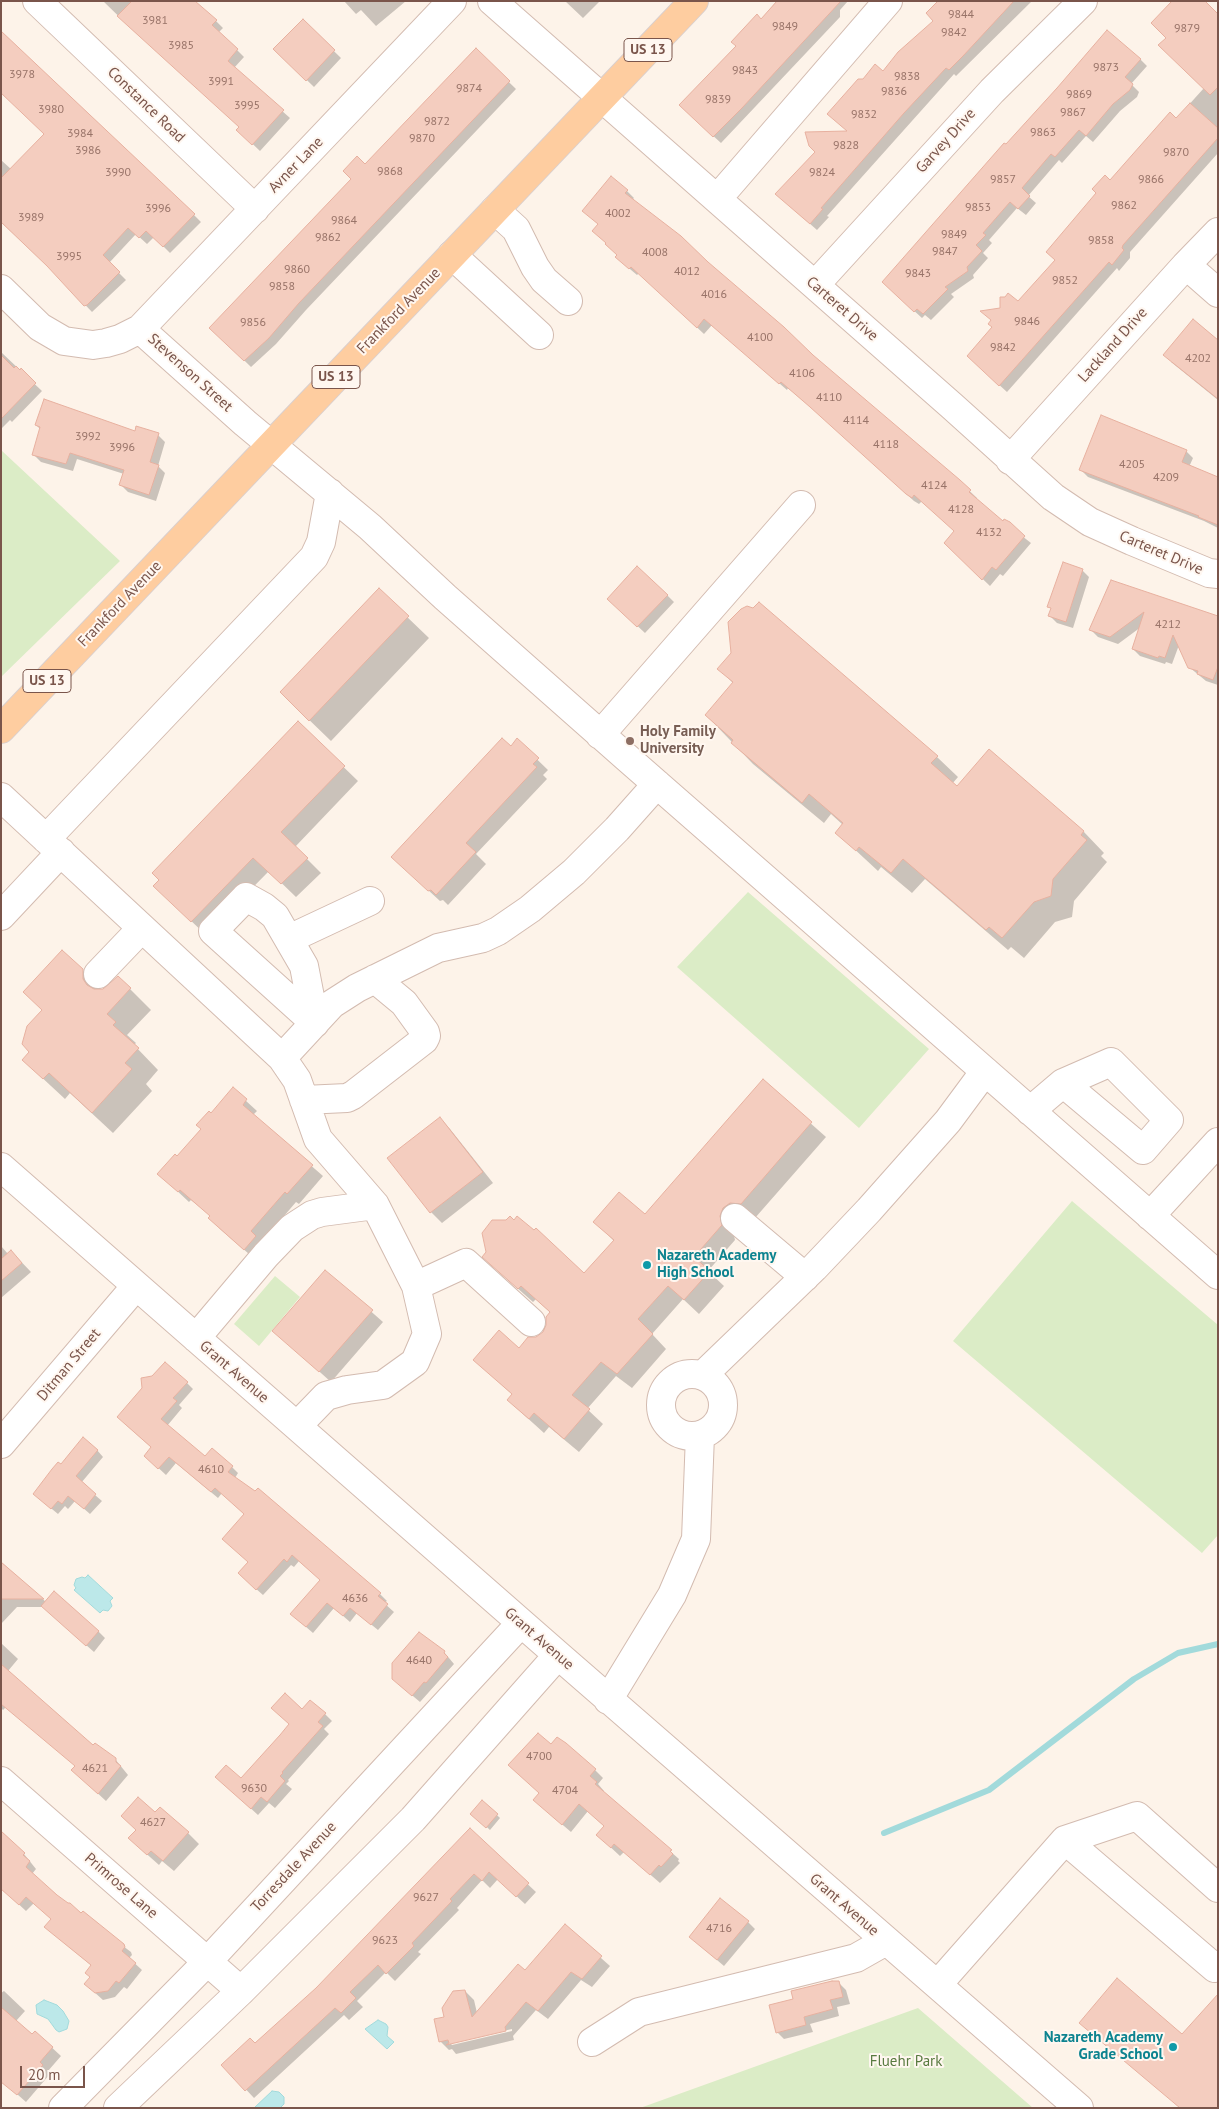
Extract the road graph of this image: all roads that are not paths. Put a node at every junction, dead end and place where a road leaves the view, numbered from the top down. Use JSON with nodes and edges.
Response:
{"nodes":[{"id":1,"x":37,"y":1,"type":"edge"},
{"id":2,"x":452,"y":1,"type":"edge"},
{"id":3,"x":492,"y":1,"type":"edge"},
{"id":4,"x":694,"y":1,"type":"edge"},
{"id":5,"x":888,"y":1,"type":"edge"},
{"id":6,"x":1083,"y":1,"type":"edge"},
{"id":7,"x":602,"y":98,"type":"junction"},
{"id":8,"x":717,"y":199,"type":"junction"},
{"id":9,"x":255,"y":209,"type":"junction"},
{"id":10,"x":495,"y":210,"type":"junction"},
{"id":11,"x":1218,"y":232,"type":"edge"},
{"id":12,"x":452,"y":255,"type":"junction"},
{"id":13,"x":1186,"y":265,"type":"junction"},
{"id":14,"x":815,"y":286,"type":"junction"},
{"id":15,"x":1,"y":289,"type":"edge"},
{"id":16,"x":1218,"y":293,"type":"edge"},
{"id":17,"x":568,"y":301,"type":"dead end"},
{"id":18,"x":140,"y":329,"type":"junction"},
{"id":19,"x":539,"y":335,"type":"dead end"},
{"id":20,"x":272,"y":444,"type":"junction"},
{"id":21,"x":1010,"y":460,"type":"junction"},
{"id":22,"x":330,"y":493,"type":"junction"},
{"id":23,"x":801,"y":505,"type":"dead end"},
{"id":24,"x":1218,"y":574,"type":"edge"},
{"id":25,"x":1,"y":729,"type":"edge"},
{"id":26,"x":600,"y":734,"type":"junction"},
{"id":27,"x":657,"y":784,"type":"junction"},
{"id":28,"x":1,"y":797,"type":"edge"},
{"id":29,"x":54,"y":845,"type":"junction"},
{"id":30,"x":370,"y":901,"type":"dead end"},
{"id":31,"x":1,"y":916,"type":"edge"},
{"id":32,"x":142,"y":928,"type":"junction"},
{"id":33,"x":289,"y":939,"type":"junction"},
{"id":34,"x":98,"y":974,"type":"dead end"},
{"id":35,"x":375,"y":979,"type":"junction"},
{"id":36,"x":314,"y":1023,"type":"junction"},
{"id":37,"x":282,"y":1058,"type":"junction"},
{"id":38,"x":984,"y":1071,"type":"junction"},
{"id":39,"x":1063,"y":1083,"type":"dead end"},
{"id":40,"x":304,"y":1100,"type":"junction"},
{"id":41,"x":1030,"y":1111,"type":"junction"},
{"id":42,"x":1218,"y":1142,"type":"edge"},
{"id":43,"x":1,"y":1167,"type":"edge"},
{"id":44,"x":374,"y":1205,"type":"junction"},
{"id":45,"x":1150,"y":1216,"type":"junction"},
{"id":46,"x":734,"y":1218,"type":"dead end"},
{"id":47,"x":809,"y":1273,"type":"junction"},
{"id":48,"x":1218,"y":1275,"type":"edge"},
{"id":49,"x":136,"y":1286,"type":"junction"},
{"id":50,"x":416,"y":1286,"type":"junction"},
{"id":51,"x":531,"y":1322,"type":"dead end"},
{"id":52,"x":196,"y":1338,"type":"junction"},
{"id":53,"x":703,"y":1375,"type":"junction"},
{"id":54,"x":297,"y":1426,"type":"junction"},
{"id":55,"x":700,"y":1435,"type":"junction"},
{"id":56,"x":1,"y":1444,"type":"edge"},
{"id":57,"x":521,"y":1623,"type":"junction"},
{"id":58,"x":558,"y":1655,"type":"junction"},
{"id":59,"x":608,"y":1700,"type":"junction"},
{"id":60,"x":1,"y":1781,"type":"edge"},
{"id":61,"x":1065,"y":1840,"type":"junction"},
{"id":62,"x":1218,"y":1888,"type":"edge"},
{"id":63,"x":886,"y":1941,"type":"junction"},
{"id":64,"x":207,"y":1962,"type":"junction"},
{"id":65,"x":1216,"y":1967,"type":"edge"},
{"id":66,"x":938,"y":1984,"type":"junction"},
{"id":67,"x":241,"y":1991,"type":"junction"},
{"id":68,"x":592,"y":2042,"type":"dead end"},
{"id":69,"x":63,"y":2108,"type":"edge"},
{"id":70,"x":118,"y":2108,"type":"edge"},
{"id":71,"x":1079,"y":2108,"type":"edge"}],
"edges":[{"from":1,"to":9,"type":"street","name":"Constance Road"},
{"from":2,"to":9,"type":"street","name":"Avner Lane"},
{"from":3,"to":7,"type":"street","name":"Carteret Drive"},
{"from":4,"to":7,"type":"main road","name":"Frankford Avenue","number":"US 13"},
{"from":5,"to":8,"type":"street"},
{"from":6,"to":14,"type":"street","name":"Garvey Drive"},
{"from":7,"to":8,"type":"street","name":"Carteret Drive"},
{"from":7,"to":10,"type":"main road","name":"Frankford Avenue","number":"US 13"},
{"from":8,"to":14,"type":"street","name":"Carteret Drive"},
{"from":9,"to":18,"type":"street","name":"Avner Lane"},
{"from":10,"to":12,"type":"main road","name":"Frankford Avenue","number":"US 13"},
{"from":10,"to":17,"type":"street"},
{"from":11,"to":13,"type":"street","name":"Lackland Drive"},
{"from":12,"to":19,"type":"street"},
{"from":12,"to":20,"type":"main road","name":"Frankford Avenue","number":"US 13"},
{"from":13,"to":16,"type":"street"},
{"from":13,"to":21,"type":"street","name":"Lackland Drive"},
{"from":14,"to":21,"type":"street","name":"Carteret Drive"},
{"from":15,"to":18,"type":"street","name":"Stevenson Street"},
{"from":18,"to":20,"type":"street","name":"Stevenson Street"},
{"from":20,"to":22,"type":"street","name":"Stevenson Street"},
{"from":20,"to":25,"type":"main road","name":"Frankford Avenue","number":"US 13"},
{"from":21,"to":24,"type":"street","name":"Carteret Drive"},
{"from":22,"to":26,"type":"street","name":"Stevenson Street"},
{"from":22,"to":29,"type":"street"},
{"from":23,"to":26,"type":"street"},
{"from":26,"to":27,"type":"street","name":"Stevenson Street"},
{"from":27,"to":35,"type":"street"},
{"from":27,"to":38,"type":"street","name":"Stevenson Street"},
{"from":28,"to":29,"type":"street"},
{"from":29,"to":31,"type":"street"},
{"from":29,"to":32,"type":"street"},
{"from":30,"to":33,"type":"street"},
{"from":32,"to":34,"type":"street"},
{"from":32,"to":37,"type":"street"},
{"from":33,"to":36,"type":"street"},
{"from":33,"to":36,"type":"street"},
{"from":35,"to":36,"type":"street"},
{"from":35,"to":40,"type":"street"},
{"from":36,"to":37,"type":"street"},
{"from":37,"to":40,"type":"street"},
{"from":38,"to":41,"type":"street","name":"Stevenson Street"},
{"from":38,"to":47,"type":"street"},
{"from":39,"to":41,"type":"street"},
{"from":40,"to":44,"type":"street"},
{"from":41,"to":45,"type":"street","name":"Stevenson Street"},
{"from":42,"to":45,"type":"street"},
{"from":43,"to":49,"type":"street","name":"Grant Avenue"},
{"from":44,"to":50,"type":"street"},
{"from":44,"to":52,"type":"street"},
{"from":45,"to":48,"type":"street","name":"Stevenson Street"},
{"from":46,"to":47,"type":"street"},
{"from":47,"to":53,"type":"street"},
{"from":49,"to":52,"type":"street","name":"Grant Avenue"},
{"from":49,"to":56,"type":"street","name":"Ditman Street"},
{"from":50,"to":51,"type":"street"},
{"from":50,"to":54,"type":"street"},
{"from":52,"to":54,"type":"street","name":"Grant Avenue"},
{"from":53,"to":55,"type":"street"},
{"from":53,"to":55,"type":"street"},
{"from":54,"to":57,"type":"street","name":"Grant Avenue"},
{"from":55,"to":59,"type":"street"},
{"from":57,"to":58,"type":"street","name":"Grant Avenue"},
{"from":57,"to":64,"type":"street","name":"Torresdale Avenue"},
{"from":58,"to":59,"type":"street","name":"Grant Avenue"},
{"from":58,"to":67,"type":"street"},
{"from":59,"to":63,"type":"street","name":"Grant Avenue"},
{"from":60,"to":64,"type":"street","name":"Primrose Lane"},
{"from":61,"to":62,"type":"street"},
{"from":61,"to":65,"type":"street"},
{"from":61,"to":66,"type":"street"},
{"from":63,"to":66,"type":"street","name":"Grant Avenue"},
{"from":63,"to":68,"type":"street"},
{"from":64,"to":67,"type":"street","name":"Primrose Lane"},
{"from":64,"to":69,"type":"street","name":"Torresdale Avenue"},
{"from":66,"to":71,"type":"street","name":"Grant Avenue"},
{"from":67,"to":70,"type":"street"}]}
